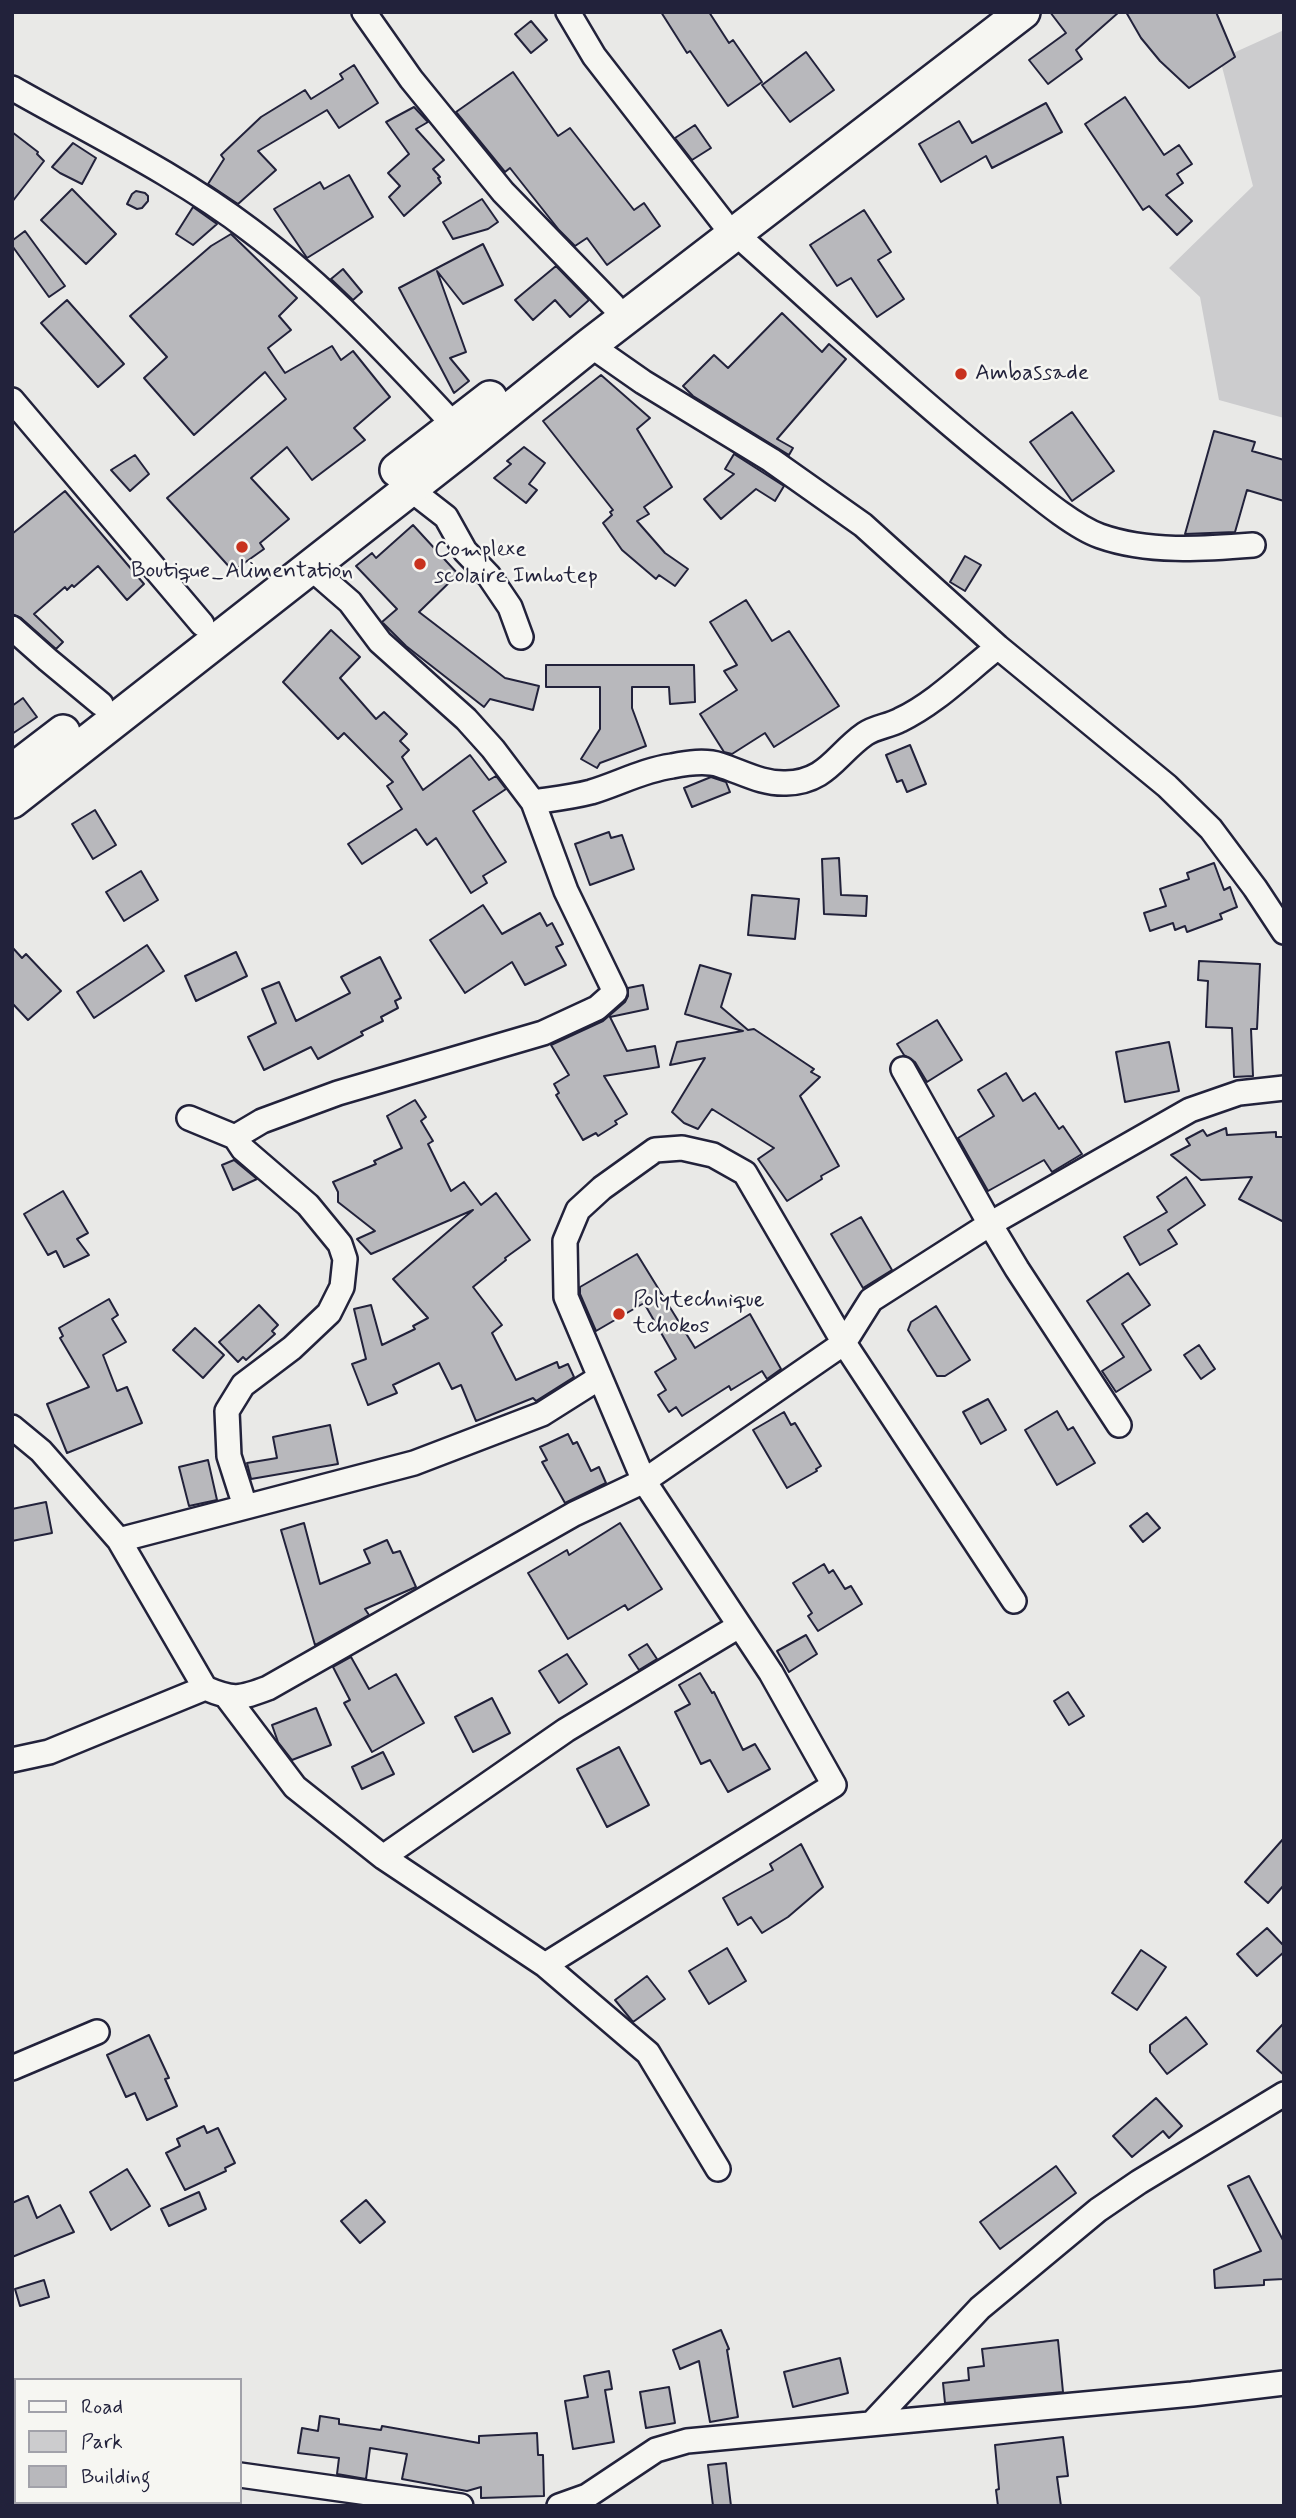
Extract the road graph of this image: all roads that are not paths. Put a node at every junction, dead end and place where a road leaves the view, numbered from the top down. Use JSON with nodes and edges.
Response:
{"nodes":[{"id":1,"x":364,"y":12,"type":"edge"},
{"id":2,"x":568,"y":12,"type":"edge"},
{"id":3,"x":986,"y":12,"type":"edge"},
{"id":4,"x":1023,"y":12,"type":"edge"},
{"id":5,"x":12,"y":88,"type":"edge"},
{"id":6,"x":728,"y":227,"type":"junction"},
{"id":7,"x":613,"y":305,"type":"junction"},
{"id":8,"x":590,"y":345,"type":"junction"},
{"id":9,"x":12,"y":400,"type":"edge"},
{"id":10,"x":454,"y":425,"type":"junction"},
{"id":11,"x":410,"y":489,"type":"junction"},
{"id":12,"x":1253,"y":545,"type":"dead end"},
{"id":13,"x":311,"y":568,"type":"junction"},
{"id":14,"x":202,"y":624,"type":"junction"},
{"id":15,"x":12,"y":628,"type":"edge"},
{"id":16,"x":522,"y":637,"type":"dead end"},
{"id":17,"x":998,"y":647,"type":"junction"},
{"id":18,"x":101,"y":704,"type":"junction"},
{"id":19,"x":12,"y":771,"type":"edge"},
{"id":20,"x":12,"y":801,"type":"edge"},
{"id":21,"x":533,"y":802,"type":"junction"},
{"id":22,"x":1284,"y":932,"type":"edge"},
{"id":23,"x":903,"y":1069,"type":"dead end"},
{"id":24,"x":1284,"y":1088,"type":"edge"},
{"id":25,"x":189,"y":1118,"type":"dead end"},
{"id":26,"x":235,"y":1137,"type":"junction"},
{"id":27,"x":990,"y":1224,"type":"junction"},
{"id":28,"x":844,"y":1343,"type":"junction"},
{"id":29,"x":599,"y":1378,"type":"junction"},
{"id":30,"x":1119,"y":1425,"type":"dead end"},
{"id":31,"x":12,"y":1427,"type":"edge"},
{"id":32,"x":645,"y":1481,"type":"junction"},
{"id":33,"x":245,"y":1506,"type":"junction"},
{"id":34,"x":119,"y":1540,"type":"junction"},
{"id":35,"x":1014,"y":1601,"type":"dead end"},
{"id":36,"x":739,"y":1626,"type":"junction"},
{"id":37,"x":205,"y":1688,"type":"junction"},
{"id":38,"x":228,"y":1697,"type":"junction"},
{"id":39,"x":12,"y":1760,"type":"edge"},
{"id":40,"x":383,"y":1857,"type":"junction"},
{"id":41,"x":545,"y":1965,"type":"junction"},
{"id":42,"x":97,"y":2032,"type":"dead end"},
{"id":43,"x":12,"y":2068,"type":"edge"},
{"id":44,"x":1284,"y":2094,"type":"edge"},
{"id":45,"x":718,"y":2169,"type":"dead end"},
{"id":46,"x":1284,"y":2384,"type":"edge"},
{"id":47,"x":873,"y":2422,"type":"junction"},
{"id":48,"x":242,"y":2475,"type":"edge"},
{"id":49,"x":461,"y":2506,"type":"edge"},
{"id":50,"x":559,"y":2506,"type":"edge"}],
"edges":[{"from":1,"to":7,"type":"street"},
{"from":2,"to":6,"type":"street"},
{"from":3,"to":6,"type":"main road"},
{"from":4,"to":6,"type":"main road"},
{"from":5,"to":10,"type":"street"},
{"from":6,"to":7,"type":"main road"},
{"from":6,"to":8,"type":"main road"},
{"from":6,"to":12,"type":"street"},
{"from":7,"to":10,"type":"main road"},
{"from":8,"to":11,"type":"main road"},
{"from":8,"to":17,"type":"street"},
{"from":9,"to":14,"type":"street"},
{"from":10,"to":14,"type":"main road"},
{"from":11,"to":13,"type":"main road"},
{"from":11,"to":16,"type":"street"},
{"from":13,"to":20,"type":"main road"},
{"from":13,"to":21,"type":"street"},
{"from":14,"to":18,"type":"main road"},
{"from":15,"to":18,"type":"street"},
{"from":17,"to":21,"type":"street"},
{"from":17,"to":22,"type":"street"},
{"from":18,"to":19,"type":"main road"},
{"from":21,"to":26,"type":"street"},
{"from":23,"to":27,"type":"street"},
{"from":24,"to":27,"type":"street"},
{"from":25,"to":26,"type":"street"},
{"from":26,"to":33,"type":"street"},
{"from":27,"to":28,"type":"street"},
{"from":27,"to":30,"type":"street"},
{"from":28,"to":29,"type":"street"},
{"from":28,"to":32,"type":"street"},
{"from":28,"to":35,"type":"street"},
{"from":29,"to":32,"type":"street"},
{"from":29,"to":33,"type":"street"},
{"from":31,"to":34,"type":"street"},
{"from":32,"to":36,"type":"street"},
{"from":32,"to":38,"type":"street"},
{"from":33,"to":34,"type":"street"},
{"from":34,"to":37,"type":"street"},
{"from":36,"to":40,"type":"street"},
{"from":36,"to":41,"type":"street"},
{"from":37,"to":38,"type":"street"},
{"from":37,"to":39,"type":"street"},
{"from":38,"to":40,"type":"street"},
{"from":40,"to":41,"type":"street"},
{"from":41,"to":45,"type":"street"},
{"from":42,"to":43,"type":"street"},
{"from":44,"to":47,"type":"street"},
{"from":46,"to":47,"type":"street"},
{"from":47,"to":50,"type":"street"},
{"from":48,"to":49,"type":"street"}]}
